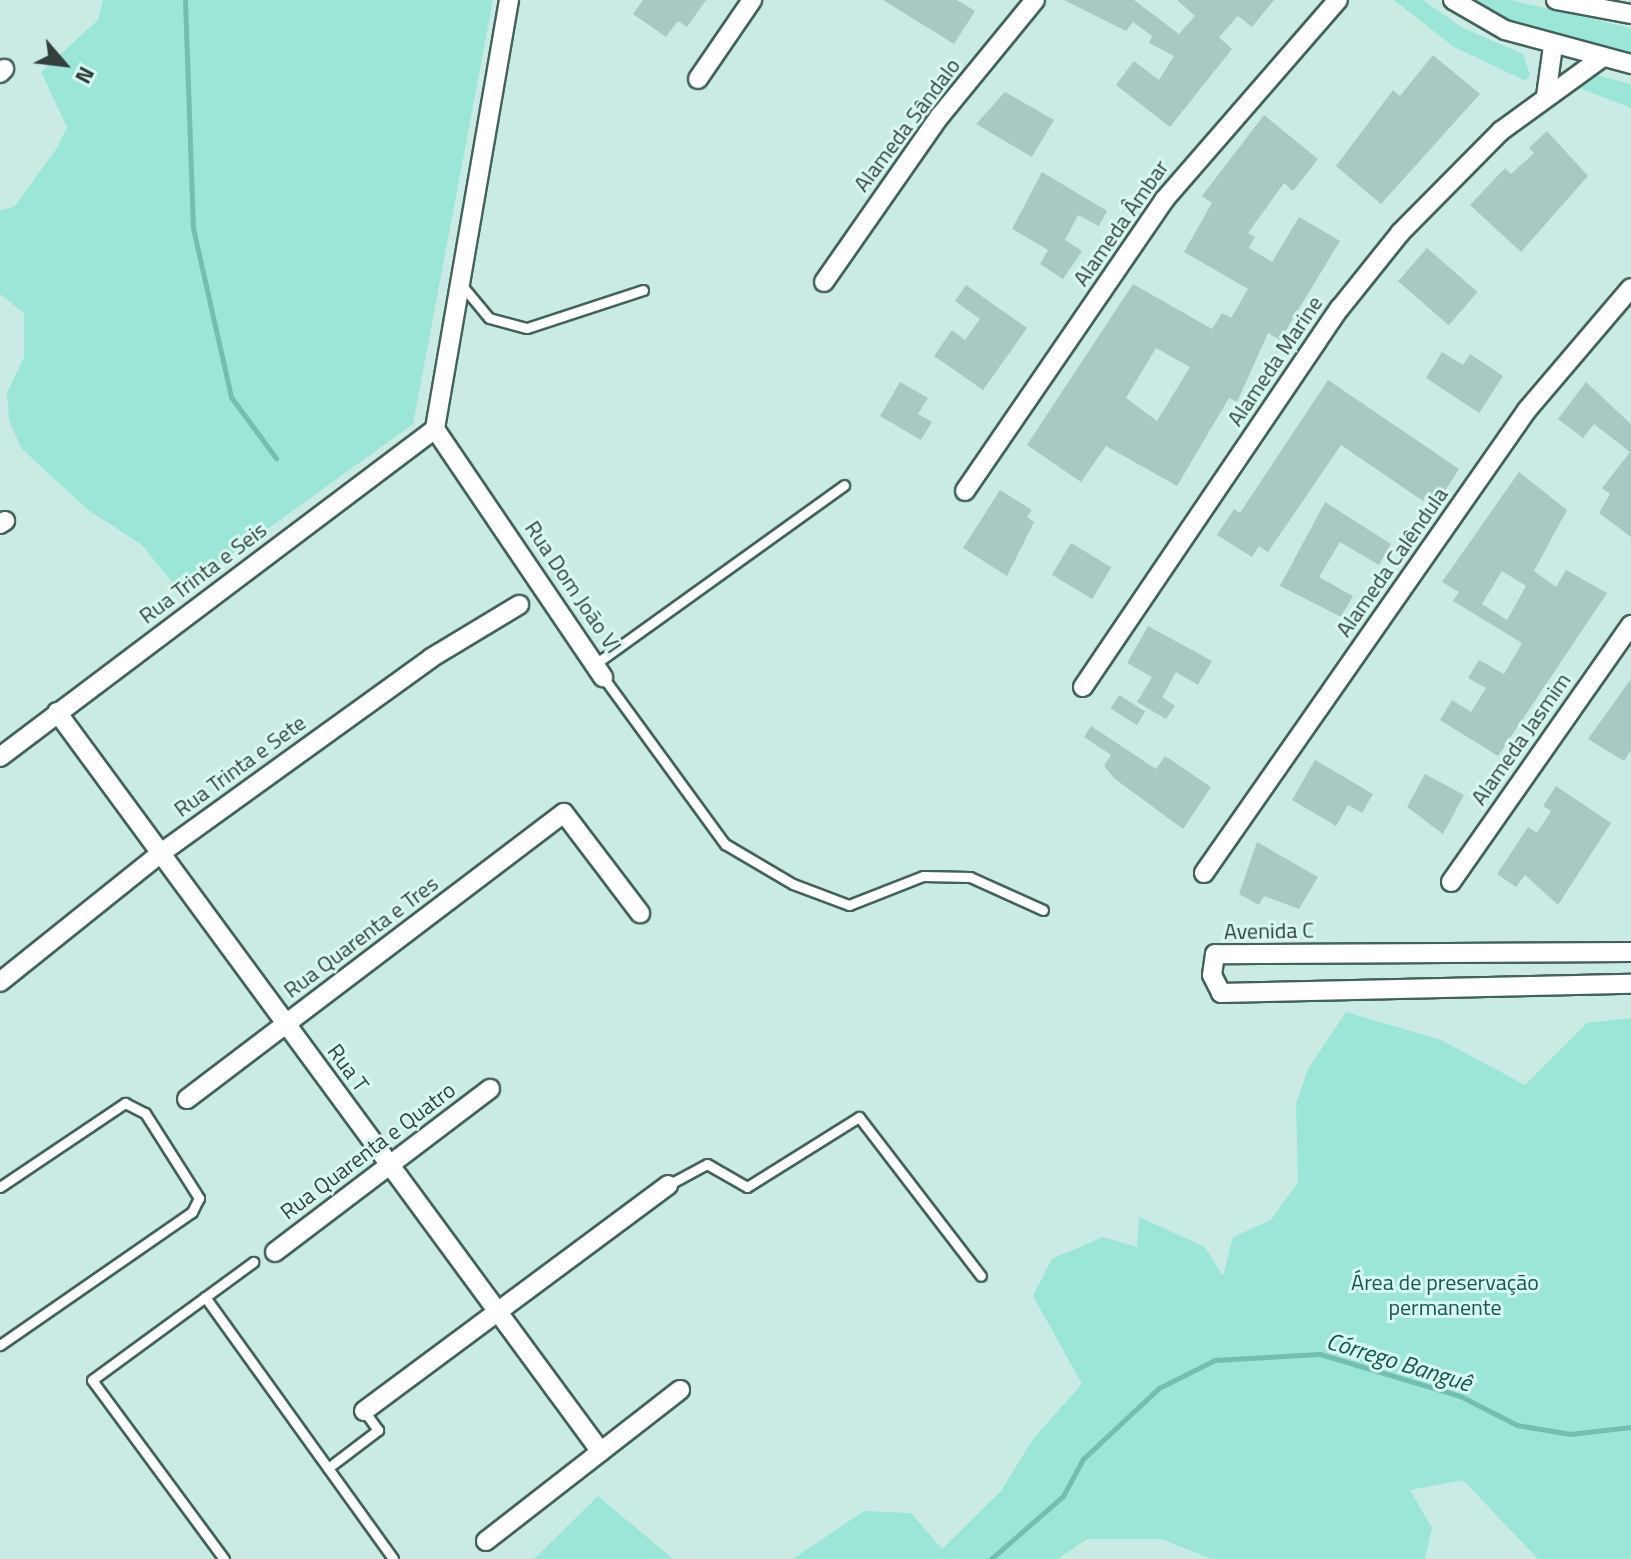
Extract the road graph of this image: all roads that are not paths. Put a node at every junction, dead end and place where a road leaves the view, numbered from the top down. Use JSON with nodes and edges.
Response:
{"nodes":[{"id":1,"x":509,"y":0,"type":"edge"},
{"id":2,"x":752,"y":0,"type":"edge"},
{"id":3,"x":1035,"y":0,"type":"edge"},
{"id":4,"x":1338,"y":0,"type":"edge"},
{"id":5,"x":1453,"y":0,"type":"edge"},
{"id":6,"x":1556,"y":0,"type":"edge"},
{"id":7,"x":1631,"y":14,"type":"edge"},
{"id":8,"x":1553,"y":46,"type":"junction"},
{"id":9,"x":1603,"y":57,"type":"junction"},
{"id":10,"x":1631,"y":64,"type":"edge"},
{"id":11,"x":698,"y":79,"type":"dead end"},
{"id":12,"x":1546,"y":96,"type":"junction"},
{"id":13,"x":824,"y":282,"type":"dead end"},
{"id":14,"x":460,"y":283,"type":"junction"},
{"id":15,"x":1631,"y":288,"type":"edge"},
{"id":16,"x":643,"y":290,"type":"dead end"},
{"id":17,"x":435,"y":429,"type":"junction"},
{"id":18,"x":844,"y":485,"type":"dead end"},
{"id":19,"x":965,"y":491,"type":"dead end"},
{"id":20,"x":519,"y":605,"type":"dead end"},
{"id":21,"x":1631,"y":625,"type":"edge"},
{"id":22,"x":600,"y":670,"type":"junction"},
{"id":23,"x":1083,"y":687,"type":"dead end"},
{"id":24,"x":57,"y":712,"type":"junction"},
{"id":25,"x":0,"y":757,"type":"edge"},
{"id":26,"x":161,"y":853,"type":"junction"},
{"id":27,"x":1204,"y":873,"type":"dead end"},
{"id":28,"x":1451,"y":882,"type":"dead end"},
{"id":29,"x":1043,"y":910,"type":"dead end"},
{"id":30,"x":640,"y":913,"type":"dead end"},
{"id":31,"x":1631,"y":952,"type":"edge"},
{"id":32,"x":0,"y":982,"type":"edge"},
{"id":33,"x":1631,"y":984,"type":"edge"},
{"id":34,"x":286,"y":1024,"type":"junction"},
{"id":35,"x":490,"y":1089,"type":"dead end"},
{"id":36,"x":187,"y":1099,"type":"dead end"},
{"id":37,"x":390,"y":1165,"type":"junction"},
{"id":38,"x":668,"y":1185,"type":"joint"},
{"id":39,"x":0,"y":1187,"type":"edge"},
{"id":40,"x":275,"y":1252,"type":"dead end"},
{"id":41,"x":253,"y":1262,"type":"dead end"},
{"id":42,"x":981,"y":1276,"type":"dead end"},
{"id":43,"x":205,"y":1297,"type":"junction"},
{"id":44,"x":498,"y":1312,"type":"junction"},
{"id":45,"x":0,"y":1345,"type":"edge"},
{"id":46,"x":680,"y":1390,"type":"dead end"},
{"id":47,"x":364,"y":1411,"type":"joint"},
{"id":48,"x":601,"y":1452,"type":"junction"},
{"id":49,"x":328,"y":1468,"type":"junction"},
{"id":50,"x":486,"y":1541,"type":"dead end"},
{"id":51,"x":224,"y":1559,"type":"edge"},
{"id":52,"x":393,"y":1559,"type":"edge"}],
"edges":[{"from":1,"to":14,"type":"street"},
{"from":2,"to":11,"type":"street"},
{"from":3,"to":13,"type":"street","name":"Alameda Sândalo"},
{"from":4,"to":19,"type":"street","name":"Alameda Âmbar"},
{"from":5,"to":8,"type":"street"},
{"from":6,"to":7,"type":"street"},
{"from":8,"to":9,"type":"street"},
{"from":8,"to":12,"type":"street"},
{"from":9,"to":10,"type":"street"},
{"from":9,"to":12,"type":"street","name":"Alameda Marine"},
{"from":12,"to":23,"type":"street","name":"Alameda Marine"},
{"from":14,"to":16,"type":"lane"},
{"from":14,"to":17,"type":"street"},
{"from":15,"to":27,"type":"street","name":"Alameda Calêndula"},
{"from":17,"to":22,"type":"street","name":"Rua Dom João VI"},
{"from":17,"to":24,"type":"street","name":"Rua Trinta e Seis"},
{"from":18,"to":22,"type":"lane"},
{"from":20,"to":26,"type":"street","name":"Rua Trinta e Sete"},
{"from":21,"to":28,"type":"street","name":"Alameda Jasmim"},
{"from":22,"to":29,"type":"lane","name":"Rua Dom João VI"},
{"from":24,"to":25,"type":"street","name":"Rua Trinta e Seis"},
{"from":24,"to":26,"type":"street","name":"Rua T"},
{"from":26,"to":32,"type":"street","name":"Rua Trinta e Sete"},
{"from":26,"to":34,"type":"street","name":"Rua T"},
{"from":30,"to":34,"type":"street","name":"Rua Quarenta e Tres"},
{"from":31,"to":33,"type":"street","name":"Avenida C"},
{"from":34,"to":36,"type":"street","name":"Rua Quarenta e Tres"},
{"from":34,"to":37,"type":"street","name":"Rua T"},
{"from":35,"to":37,"type":"street","name":"Rua Quarenta e Quatro"},
{"from":37,"to":40,"type":"street","name":"Rua Quarenta e Quatro"},
{"from":37,"to":44,"type":"street","name":"Rua T"},
{"from":38,"to":42,"type":"lane"},
{"from":38,"to":44,"type":"street"},
{"from":39,"to":45,"type":"lane"},
{"from":41,"to":43,"type":"lane"},
{"from":43,"to":49,"type":"lane"},
{"from":43,"to":51,"type":"lane"},
{"from":44,"to":47,"type":"street"},
{"from":44,"to":48,"type":"street","name":"Rua T"},
{"from":46,"to":48,"type":"street"},
{"from":47,"to":49,"type":"lane"},
{"from":48,"to":50,"type":"street"},
{"from":49,"to":52,"type":"lane"}]}
